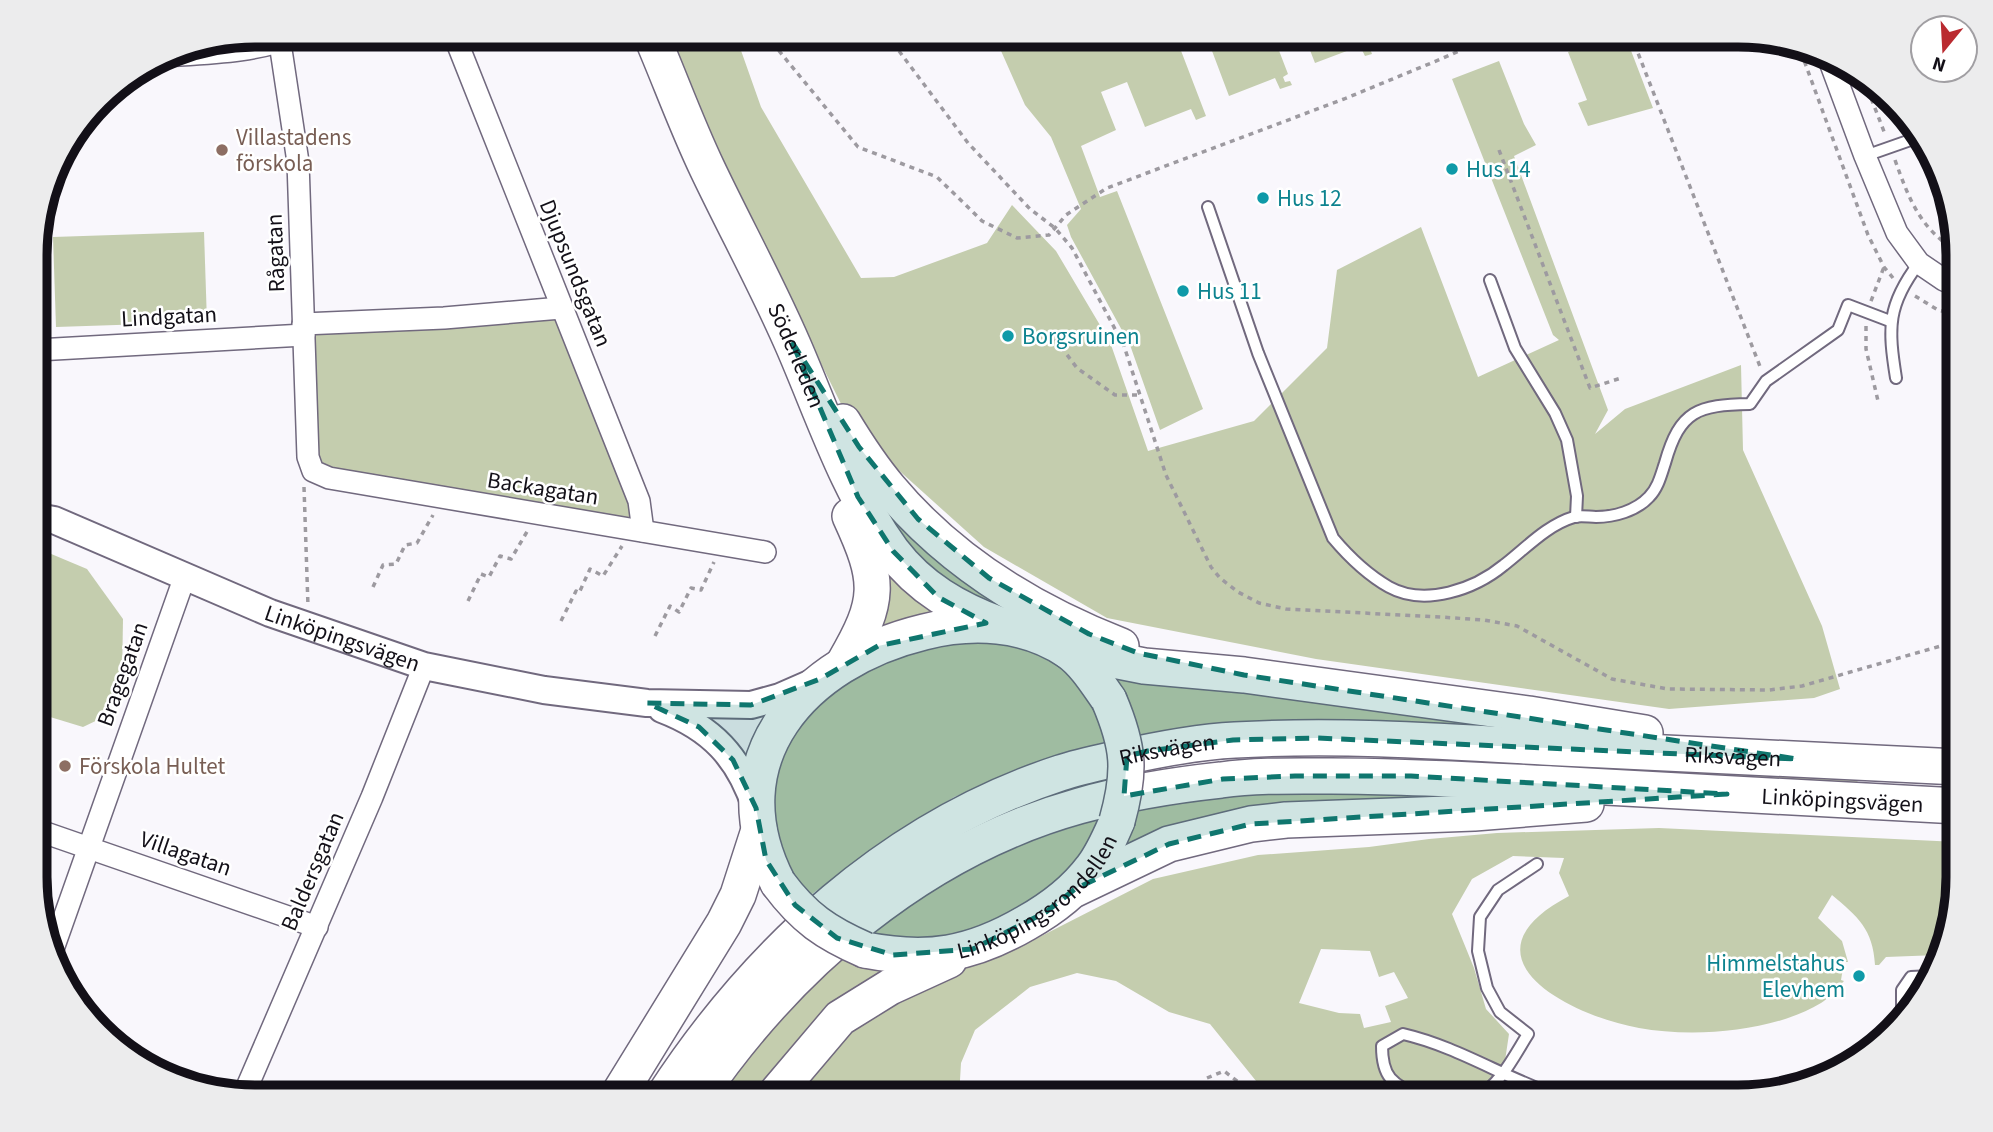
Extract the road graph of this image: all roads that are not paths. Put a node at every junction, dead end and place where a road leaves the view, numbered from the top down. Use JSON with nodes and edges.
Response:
{"nodes":[{"id":1,"x":286,"y":47,"type":"edge"},
{"id":2,"x":459,"y":47,"type":"edge"},
{"id":3,"x":631,"y":47,"type":"edge"},
{"id":4,"x":656,"y":47,"type":"edge"},
{"id":5,"x":241,"y":48,"type":"edge"},
{"id":6,"x":205,"y":53,"type":"edge"},
{"id":7,"x":1833,"y":71,"type":"edge"},
{"id":8,"x":1911,"y":140,"type":"edge"},
{"id":9,"x":1865,"y":156,"type":"junction"},
{"id":10,"x":1208,"y":207,"type":"dead end"},
{"id":11,"x":1919,"y":263,"type":"junction"},
{"id":12,"x":1490,"y":280,"type":"dead end"},
{"id":13,"x":1945,"y":280,"type":"edge"},
{"id":14,"x":561,"y":308,"type":"junction"},
{"id":15,"x":1890,"y":321,"type":"junction"},
{"id":16,"x":304,"y":330,"type":"junction"},
{"id":17,"x":792,"y":342,"type":"junction"},
{"id":18,"x":47,"y":349,"type":"edge"},
{"id":19,"x":1896,"y":378,"type":"dead end"},
{"id":20,"x":313,"y":471,"type":"joint"},
{"id":21,"x":47,"y":516,"type":"edge"},
{"id":22,"x":1576,"y":517,"type":"junction"},
{"id":23,"x":638,"y":531,"type":"junction"},
{"id":24,"x":765,"y":552,"type":"dead end"},
{"id":25,"x":185,"y":576,"type":"junction"},
{"id":26,"x":1000,"y":625,"type":"junction"},
{"id":27,"x":1068,"y":652,"type":"junction"},
{"id":28,"x":424,"y":666,"type":"junction"},
{"id":29,"x":832,"y":671,"type":"junction"},
{"id":30,"x":1244,"y":675,"type":"junction"},
{"id":31,"x":647,"y":703,"type":"junction"},
{"id":32,"x":1797,"y":759,"type":"junction"},
{"id":33,"x":1945,"y":766,"type":"edge"},
{"id":34,"x":1727,"y":794,"type":"junction"},
{"id":35,"x":1945,"y":805,"type":"edge"},
{"id":36,"x":758,"y":817,"type":"junction"},
{"id":37,"x":47,"y":834,"type":"edge"},
{"id":38,"x":88,"y":847,"type":"junction"},
{"id":39,"x":1537,"y":864,"type":"dead end"},
{"id":40,"x":1075,"y":889,"type":"junction"},
{"id":41,"x":317,"y":927,"type":"junction"},
{"id":42,"x":57,"y":939,"type":"edge"},
{"id":43,"x":973,"y":949,"type":"junction"},
{"id":44,"x":1920,"y":977,"type":"edge"},
{"id":45,"x":1902,"y":1005,"type":"edge"},
{"id":46,"x":1503,"y":1074,"type":"junction"},
{"id":47,"x":248,"y":1084,"type":"edge"},
{"id":48,"x":1397,"y":1084,"type":"edge"},
{"id":49,"x":1494,"y":1084,"type":"edge"},
{"id":50,"x":1529,"y":1084,"type":"edge"},
{"id":51,"x":625,"y":1085,"type":"edge"},
{"id":52,"x":671,"y":1085,"type":"edge"},
{"id":53,"x":707,"y":1085,"type":"edge"},
{"id":54,"x":783,"y":1085,"type":"edge"}],
"edges":[{"from":1,"to":16,"type":"street","name":"Rågatan"},
{"from":2,"to":14,"type":"street","name":"Djupsundsgatan"},
{"from":3,"to":29,"type":"highway","name":"Söderleden"},
{"from":4,"to":17,"type":"highway","name":"Söderleden"},
{"from":5,"to":6,"type":"street"},
{"from":7,"to":9,"type":"street"},
{"from":8,"to":9,"type":"lane"},
{"from":9,"to":11,"type":"street"},
{"from":10,"to":22,"type":"lane"},
{"from":11,"to":13,"type":"street"},
{"from":11,"to":15,"type":"lane"},
{"from":12,"to":22,"type":"lane"},
{"from":14,"to":16,"type":"street","name":"Lindgatan"},
{"from":14,"to":23,"type":"street","name":"Djupsundsgatan"},
{"from":15,"to":19,"type":"lane"},
{"from":15,"to":22,"type":"lane"},
{"from":16,"to":18,"type":"street","name":"Lindgatan"},
{"from":16,"to":20,"type":"street","name":"Rågatan"},
{"from":17,"to":26,"type":"highway","name":"Söderleden"},
{"from":17,"to":30,"type":"highway"},
{"from":20,"to":23,"type":"street","name":"Backagatan"},
{"from":21,"to":25,"type":"street","name":"Linköpingsvägen"},
{"from":23,"to":24,"type":"street","name":"Backagatan"},
{"from":25,"to":28,"type":"street","name":"Linköpingsvägen"},
{"from":25,"to":38,"type":"street","name":"Bragegatan"},
{"from":26,"to":27,"type":"highway","name":"Linköpingsrondellen"},
{"from":26,"to":29,"type":"highway","name":"Linköpingsrondellen"},
{"from":27,"to":30,"type":"highway"},
{"from":27,"to":40,"type":"highway","name":"Linköpingsrondellen","bridge":true},
{"from":28,"to":31,"type":"street","name":"Linköpingsvägen"},
{"from":28,"to":41,"type":"street","name":"Baldersgatan"},
{"from":29,"to":31,"type":"street","name":"Linköpingsvägen"},
{"from":29,"to":36,"type":"highway","name":"Linköpingsrondellen"},
{"from":30,"to":32,"type":"highway"},
{"from":31,"to":36,"type":"street","name":"Linköpingsvägen"},
{"from":32,"to":33,"type":"highway","name":"Linköpingsvägen"},
{"from":32,"to":52,"type":"highway","name":"Riksvägen"},
{"from":34,"to":35,"type":"highway","name":"Linköpingsvägen"},
{"from":34,"to":40,"type":"highway"},
{"from":34,"to":53,"type":"highway","name":"Riksvägen"},
{"from":36,"to":43,"type":"highway","name":"Linköpingsrondellen","bridge":true},
{"from":36,"to":51,"type":"highway"},
{"from":37,"to":38,"type":"street","name":"Villagatan"},
{"from":38,"to":41,"type":"street","name":"Villagatan"},
{"from":38,"to":42,"type":"street","name":"Bragegatan"},
{"from":39,"to":46,"type":"lane"},
{"from":40,"to":43,"type":"highway","name":"Linköpingsrondellen"},
{"from":41,"to":47,"type":"street","name":"Baldersgatan"},
{"from":43,"to":54,"type":"highway"},
{"from":44,"to":45,"type":"lane"},
{"from":46,"to":48,"type":"lane"},
{"from":46,"to":49,"type":"lane"},
{"from":46,"to":50,"type":"lane"}]}
